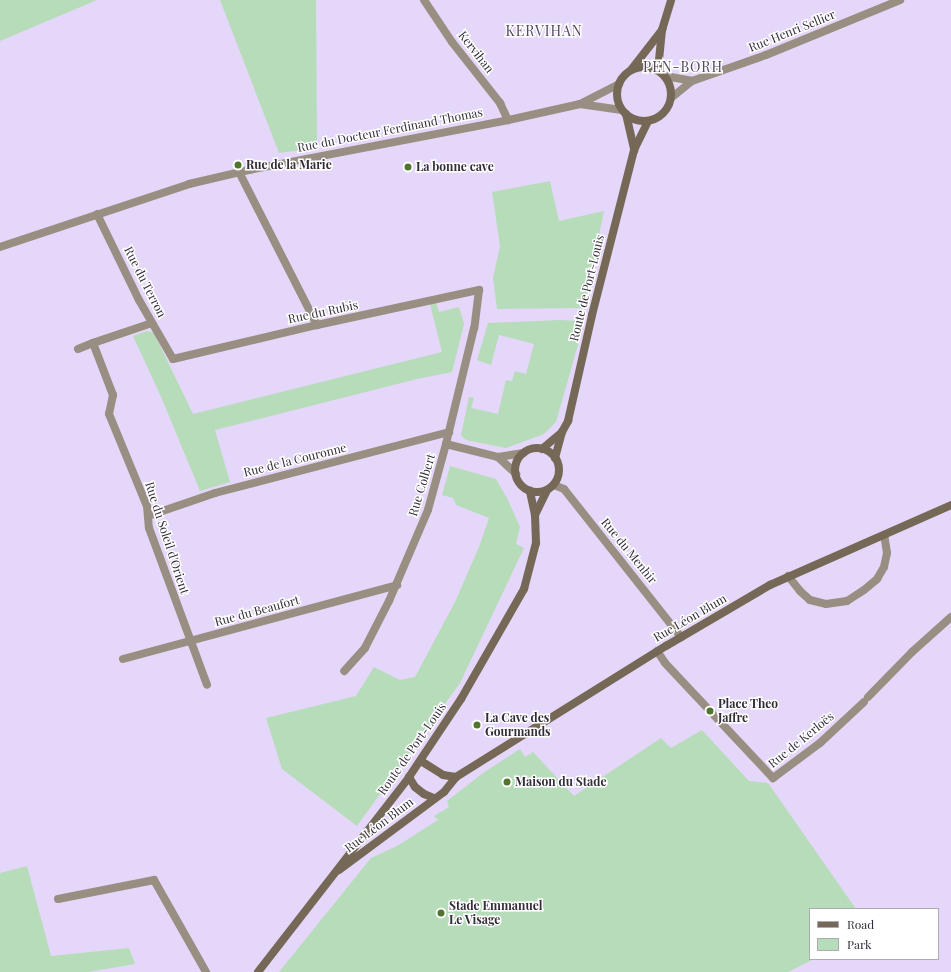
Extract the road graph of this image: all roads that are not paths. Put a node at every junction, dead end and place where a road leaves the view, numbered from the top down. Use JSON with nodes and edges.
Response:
{"nodes":[{"id":1,"x":424,"y":0,"type":"edge"},
{"id":2,"x":671,"y":0,"type":"edge"},
{"id":3,"x":900,"y":0,"type":"edge"},
{"id":4,"x":662,"y":30,"type":"junction"},
{"id":5,"x":658,"y":70,"type":"junction"},
{"id":6,"x":630,"y":71,"type":"junction"},
{"id":7,"x":664,"y":76,"type":"junction"},
{"id":8,"x":692,"y":81,"type":"junction"},
{"id":9,"x":620,"y":84,"type":"junction"},
{"id":10,"x":671,"y":98,"type":"junction"},
{"id":11,"x":580,"y":104,"type":"junction"},
{"id":12,"x":624,"y":112,"type":"junction"},
{"id":13,"x":508,"y":120,"type":"junction"},
{"id":14,"x":648,"y":121,"type":"junction"},
{"id":15,"x":634,"y":150,"type":"junction"},
{"id":16,"x":239,"y":172,"type":"junction"},
{"id":17,"x":97,"y":214,"type":"junction"},
{"id":18,"x":0,"y":247,"type":"edge"},
{"id":19,"x":479,"y":290,"type":"joint"},
{"id":20,"x":152,"y":322,"type":"junction"},
{"id":21,"x":317,"y":325,"type":"junction"},
{"id":22,"x":94,"y":343,"type":"junction"},
{"id":23,"x":78,"y":349,"type":"dead end"},
{"id":24,"x":173,"y":360,"type":"joint"},
{"id":25,"x":449,"y":432,"type":"junction"},
{"id":26,"x":562,"y":432,"type":"junction"},
{"id":27,"x":446,"y":444,"type":"junction"},
{"id":28,"x":542,"y":449,"type":"junction"},
{"id":29,"x":524,"y":453,"type":"junction"},
{"id":30,"x":498,"y":457,"type":"junction"},
{"id":31,"x":555,"y":458,"type":"junction"},
{"id":32,"x":516,"y":474,"type":"junction"},
{"id":33,"x":551,"y":488,"type":"junction"},
{"id":34,"x":530,"y":492,"type":"junction"},
{"id":35,"x":951,"y":505,"type":"edge"},
{"id":36,"x":536,"y":515,"type":"junction"},
{"id":37,"x":148,"y":516,"type":"junction"},
{"id":38,"x":884,"y":534,"type":"junction"},
{"id":39,"x":788,"y":576,"type":"junction"},
{"id":40,"x":397,"y":585,"type":"junction"},
{"id":41,"x":951,"y":617,"type":"edge"},
{"id":42,"x":681,"y":637,"type":"junction"},
{"id":43,"x":190,"y":642,"type":"junction"},
{"id":44,"x":657,"y":651,"type":"junction"},
{"id":45,"x":123,"y":659,"type":"dead end"},
{"id":46,"x":344,"y":671,"type":"dead end"},
{"id":47,"x":207,"y":686,"type":"dead end"},
{"id":48,"x":421,"y":761,"type":"junction"},
{"id":49,"x":456,"y":777,"type":"junction"},
{"id":50,"x":409,"y":778,"type":"junction"},
{"id":51,"x":434,"y":798,"type":"junction"},
{"id":52,"x":339,"y":870,"type":"junction"},
{"id":53,"x":58,"y":899,"type":"dead end"},
{"id":54,"x":206,"y":972,"type":"edge"},
{"id":55,"x":258,"y":972,"type":"edge"}],
"edges":[{"from":1,"to":13,"type":"street","name":"Kervihan"},
{"from":2,"to":4,"type":"main road"},
{"from":3,"to":8,"type":"street","name":"Rue Henri Sellier"},
{"from":4,"to":5,"type":"main road"},
{"from":4,"to":6,"type":"main road"},
{"from":5,"to":6,"type":"main road"},
{"from":5,"to":7,"type":"main road"},
{"from":6,"to":9,"type":"main road"},
{"from":7,"to":8,"type":"street","name":"Rue Henri Sellier"},
{"from":7,"to":10,"type":"main road"},
{"from":8,"to":10,"type":"street","name":"Rue Henri Sellier"},
{"from":9,"to":11,"type":"street","name":"Rue du Docteur Ferdinand Thomas"},
{"from":9,"to":12,"type":"main road"},
{"from":10,"to":14,"type":"main road"},
{"from":11,"to":12,"type":"street","name":"Rue du Docteur Ferdinand Thomas"},
{"from":11,"to":13,"type":"street","name":"Rue du Docteur Ferdinand Thomas"},
{"from":12,"to":14,"type":"main road"},
{"from":12,"to":15,"type":"main road"},
{"from":13,"to":16,"type":"street","name":"Rue du Docteur Ferdinand Thomas"},
{"from":14,"to":15,"type":"main road","name":"Route de Port-Louis"},
{"from":15,"to":26,"type":"main road","name":"Route de Port-Louis"},
{"from":16,"to":17,"type":"street","name":"Rue du Docteur Ferdinand Thomas"},
{"from":16,"to":21,"type":"street"},
{"from":17,"to":18,"type":"street","name":"Rue du Docteur Ferdinand Thomas"},
{"from":17,"to":20,"type":"street","name":"Rue du Terron"},
{"from":19,"to":21,"type":"street","name":"Rue du Rubis"},
{"from":19,"to":25,"type":"street","name":"Rue Colbert"},
{"from":20,"to":22,"type":"street"},
{"from":20,"to":24,"type":"street","name":"Rue du Terron"},
{"from":21,"to":24,"type":"street","name":"Rue du Rubis"},
{"from":22,"to":23,"type":"street"},
{"from":22,"to":37,"type":"street","name":"Rue du Soleil d'Orient"},
{"from":25,"to":27,"type":"street","name":"Rue Colbert"},
{"from":25,"to":37,"type":"street","name":"Rue de la Couronne"},
{"from":26,"to":28,"type":"main road","name":"Route de Port-Louis"},
{"from":26,"to":31,"type":"main road","name":"Route de Port-Louis"},
{"from":27,"to":30,"type":"street"},
{"from":27,"to":40,"type":"street","name":"Rue Colbert"},
{"from":28,"to":29,"type":"main road"},
{"from":28,"to":31,"type":"main road"},
{"from":29,"to":30,"type":"street"},
{"from":29,"to":32,"type":"main road"},
{"from":30,"to":32,"type":"street"},
{"from":31,"to":33,"type":"main road"},
{"from":32,"to":34,"type":"main road"},
{"from":33,"to":34,"type":"main road"},
{"from":33,"to":36,"type":"main road","name":"Route de Port-Louis"},
{"from":33,"to":42,"type":"street","name":"Rue du Menhir"},
{"from":34,"to":36,"type":"main road","name":"Route de Port-Louis"},
{"from":35,"to":38,"type":"main road","name":"Rue Léon Blum"},
{"from":36,"to":48,"type":"main road","name":"Route de Port-Louis"},
{"from":37,"to":43,"type":"street","name":"Rue du Soleil d'Orient"},
{"from":38,"to":39,"type":"main road","name":"Rue Léon Blum"},
{"from":38,"to":39,"type":"street"},
{"from":39,"to":42,"type":"main road","name":"Rue Léon Blum"},
{"from":40,"to":43,"type":"street","name":"Rue du Beaufort"},
{"from":40,"to":46,"type":"street","name":"Rue Colbert"},
{"from":41,"to":44,"type":"street","name":"Rue de Kerloës"},
{"from":42,"to":44,"type":"main road","name":"Rue Léon Blum"},
{"from":43,"to":45,"type":"street","name":"Rue du Beaufort"},
{"from":43,"to":47,"type":"street","name":"Rue du Soleil d'Orient"},
{"from":44,"to":49,"type":"main road","name":"Rue Léon Blum"},
{"from":48,"to":49,"type":"main road"},
{"from":48,"to":50,"type":"main road","name":"Route de Port-Louis"},
{"from":49,"to":51,"type":"main road","name":"Rue Léon Blum"},
{"from":50,"to":51,"type":"main road","name":"Rue Léon Blum"},
{"from":50,"to":52,"type":"main road","name":"Route de Port-Louis"},
{"from":51,"to":52,"type":"main road","name":"Rue Léon Blum"},
{"from":52,"to":55,"type":"main road","name":"Route de Port-Louis"},
{"from":53,"to":54,"type":"street"}]}
